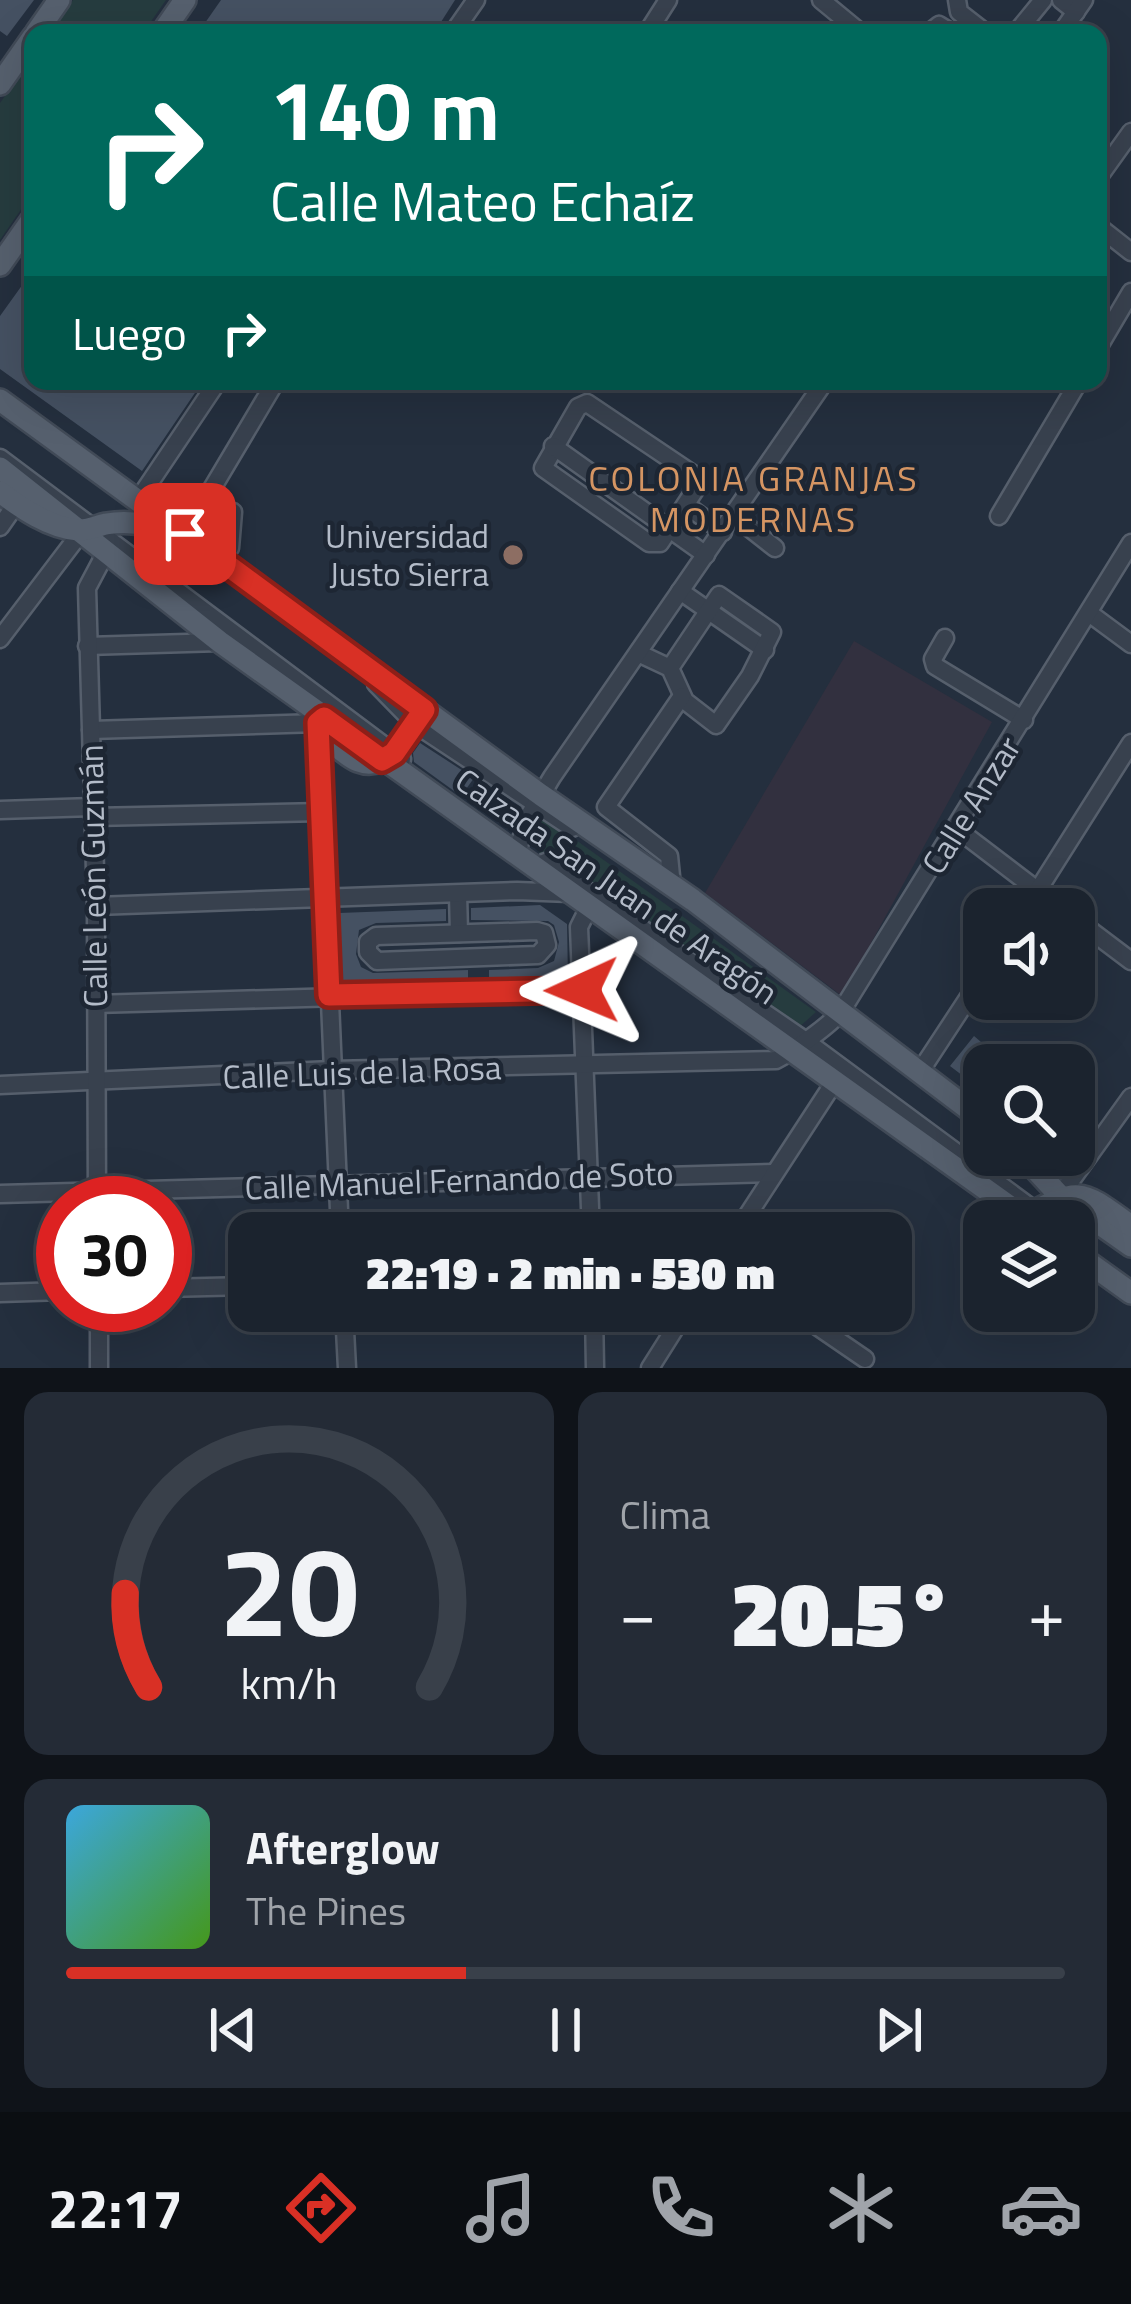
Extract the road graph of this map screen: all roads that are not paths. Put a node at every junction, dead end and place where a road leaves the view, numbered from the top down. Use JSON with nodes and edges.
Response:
{"nodes":[{"id":1,"x":821,"y":0,"type":"edge"},
{"id":2,"x":956,"y":0,"type":"edge"},
{"id":3,"x":1043,"y":0,"type":"edge"},
{"id":4,"x":850,"y":24,"type":"edge"},
{"id":5,"x":974,"y":24,"type":"edge"},
{"id":6,"x":1023,"y":24,"type":"edge"},
{"id":7,"x":24,"y":49,"type":"edge"},
{"id":8,"x":0,"y":84,"type":"edge"},
{"id":9,"x":1131,"y":132,"type":"edge"},
{"id":10,"x":1107,"y":165,"type":"edge"},
{"id":11,"x":24,"y":231,"type":"edge"},
{"id":12,"x":1107,"y":233,"type":"edge"},
{"id":13,"x":1131,"y":252,"type":"edge"},
{"id":14,"x":0,"y":265,"type":"edge"},
{"id":15,"x":1131,"y":292,"type":"edge"},
{"id":16,"x":1107,"y":333,"type":"edge"},
{"id":17,"x":212,"y":390,"type":"edge"},
{"id":18,"x":271,"y":390,"type":"edge"},
{"id":19,"x":819,"y":390,"type":"edge"},
{"id":20,"x":1074,"y":390,"type":"edge"},
{"id":21,"x":0,"y":400,"type":"edge"},
{"id":22,"x":0,"y":410,"type":"edge"},
{"id":23,"x":553,"y":446,"type":"junction"},
{"id":24,"x":0,"y":458,"type":"edge"},
{"id":25,"x":0,"y":468,"type":"edge"},
{"id":26,"x":8,"y":498,"type":"edge"},
{"id":27,"x":138,"y":500,"type":"junction"},
{"id":28,"x":686,"y":505,"type":"junction"},
{"id":29,"x":233,"y":512,"type":"dead end"},
{"id":30,"x":734,"y":515,"type":"junction"},
{"id":31,"x":999,"y":516,"type":"dead end"},
{"id":32,"x":0,"y":527,"type":"edge"},
{"id":33,"x":670,"y":528,"type":"junction"},
{"id":34,"x":89,"y":529,"type":"junction"},
{"id":35,"x":174,"y":532,"type":"junction"},
{"id":36,"x":723,"y":532,"type":"junction"},
{"id":37,"x":1131,"y":543,"type":"edge"},
{"id":38,"x":775,"y":548,"type":"dead end"},
{"id":39,"x":105,"y":554,"type":"junction"},
{"id":40,"x":706,"y":555,"type":"junction"},
{"id":41,"x":220,"y":559,"type":"junction"},
{"id":42,"x":241,"y":574,"type":"junction"},
{"id":43,"x":680,"y":591,"type":"junction"},
{"id":44,"x":708,"y":614,"type":"junction"},
{"id":45,"x":1088,"y":614,"type":"junction"},
{"id":46,"x":945,"y":638,"type":"dead end"},
{"id":47,"x":0,"y":640,"type":"edge"},
{"id":48,"x":220,"y":642,"type":"junction"},
{"id":49,"x":1131,"y":644,"type":"edge"},
{"id":50,"x":87,"y":646,"type":"junction"},
{"id":51,"x":638,"y":653,"type":"junction"},
{"id":52,"x":670,"y":668,"type":"junction"},
{"id":53,"x":682,"y":696,"type":"junction"},
{"id":54,"x":419,"y":717,"type":"junction"},
{"id":55,"x":1024,"y":720,"type":"junction"},
{"id":56,"x":321,"y":721,"type":"junction"},
{"id":57,"x":91,"y":730,"type":"junction"},
{"id":58,"x":1131,"y":743,"type":"edge"},
{"id":59,"x":388,"y":756,"type":"junction"},
{"id":60,"x":538,"y":800,"type":"junction"},
{"id":61,"x":0,"y":810,"type":"edge"},
{"id":62,"x":93,"y":812,"type":"junction"},
{"id":63,"x":322,"y":812,"type":"junction"},
{"id":64,"x":957,"y":829,"type":"junction"},
{"id":65,"x":517,"y":849,"type":"junction"},
{"id":66,"x":672,"y":886,"type":"junction"},
{"id":67,"x":1034,"y":888,"type":"edge"},
{"id":68,"x":1040,"y":888,"type":"edge"},
{"id":69,"x":458,"y":894,"type":"junction"},
{"id":70,"x":323,"y":897,"type":"junction"},
{"id":71,"x":579,"y":900,"type":"junction"},
{"id":72,"x":96,"y":906,"type":"junction"},
{"id":73,"x":459,"y":933,"type":"junction"},
{"id":74,"x":1095,"y":934,"type":"edge"},
{"id":75,"x":1131,"y":962,"type":"edge"},
{"id":76,"x":582,"y":990,"type":"junction"},
{"id":77,"x":329,"y":995,"type":"junction"},
{"id":78,"x":94,"y":1004,"type":"junction"},
{"id":79,"x":963,"y":1006,"type":"edge"},
{"id":80,"x":840,"y":1013,"type":"junction"},
{"id":81,"x":798,"y":1045,"type":"junction"},
{"id":82,"x":586,"y":1067,"type":"junction"},
{"id":83,"x":332,"y":1070,"type":"junction"},
{"id":84,"x":921,"y":1070,"type":"junction"},
{"id":85,"x":835,"y":1081,"type":"junction"},
{"id":86,"x":96,"y":1082,"type":"junction"},
{"id":87,"x":0,"y":1085,"type":"edge"},
{"id":88,"x":1131,"y":1097,"type":"edge"},
{"id":89,"x":963,"y":1103,"type":"edge"},
{"id":90,"x":963,"y":1113,"type":"edge"},
{"id":91,"x":774,"y":1173,"type":"junction"},
{"id":92,"x":97,"y":1176,"type":"edge"},
{"id":93,"x":590,"y":1176,"type":"junction"},
{"id":94,"x":338,"y":1183,"type":"junction"},
{"id":95,"x":192,"y":1191,"type":"edge"},
{"id":96,"x":0,"y":1194,"type":"edge"},
{"id":97,"x":36,"y":1195,"type":"edge"},
{"id":98,"x":1024,"y":1200,"type":"edge"},
{"id":99,"x":1026,"y":1200,"type":"edge"},
{"id":100,"x":1051,"y":1200,"type":"edge"},
{"id":101,"x":1095,"y":1201,"type":"edge"},
{"id":102,"x":339,"y":1212,"type":"edge"},
{"id":103,"x":591,"y":1212,"type":"edge"},
{"id":104,"x":749,"y":1212,"type":"edge"},
{"id":105,"x":1131,"y":1226,"type":"edge"},
{"id":106,"x":1095,"y":1234,"type":"edge"},
{"id":107,"x":1131,"y":1250,"type":"edge"},
{"id":108,"x":1095,"y":1256,"type":"edge"},
{"id":109,"x":1095,"y":1267,"type":"edge"},
{"id":110,"x":1131,"y":1283,"type":"edge"},
{"id":111,"x":228,"y":1286,"type":"edge"},
{"id":112,"x":192,"y":1287,"type":"edge"},
{"id":113,"x":36,"y":1292,"type":"edge"},
{"id":114,"x":0,"y":1293,"type":"edge"},
{"id":115,"x":1131,"y":1293,"type":"edge"},
{"id":116,"x":99,"y":1332,"type":"edge"},
{"id":117,"x":345,"y":1332,"type":"edge"},
{"id":118,"x":595,"y":1332,"type":"edge"},
{"id":119,"x":673,"y":1332,"type":"edge"},
{"id":120,"x":826,"y":1332,"type":"edge"},
{"id":121,"x":865,"y":1359,"type":"dead end"},
{"id":122,"x":99,"y":1368,"type":"edge"},
{"id":123,"x":347,"y":1368,"type":"edge"},
{"id":124,"x":596,"y":1368,"type":"edge"},
{"id":125,"x":650,"y":1368,"type":"edge"}],
"edges":[{"from":1,"to":4,"type":"street"},
{"from":2,"to":5,"type":"street"},
{"from":3,"to":6,"type":"street"},
{"from":7,"to":8,"type":"main road"},
{"from":9,"to":10,"type":"street"},
{"from":11,"to":14,"type":"main road"},
{"from":12,"to":13,"type":"street"},
{"from":15,"to":16,"type":"street"},
{"from":17,"to":27,"type":"street"},
{"from":18,"to":35,"type":"street"},
{"from":19,"to":30,"type":"street"},
{"from":20,"to":31,"type":"street"},
{"from":21,"to":27,"type":"main road","name":"Calzada San Juan de Aragón"},
{"from":22,"to":35,"type":"street"},
{"from":23,"to":28,"type":"street"},
{"from":23,"to":33,"type":"street"},
{"from":23,"to":33,"type":"street"},
{"from":24,"to":34,"type":"street"},
{"from":25,"to":34,"type":"main road"},
{"from":26,"to":32,"type":"street"},
{"from":26,"to":34,"type":"main road"},
{"from":27,"to":35,"type":"main road","name":"Calzada San Juan de Aragón"},
{"from":28,"to":33,"type":"street"},
{"from":28,"to":36,"type":"street"},
{"from":29,"to":41,"type":"street"},
{"from":30,"to":36,"type":"street"},
{"from":30,"to":38,"type":"street"},
{"from":33,"to":40,"type":"street"},
{"from":34,"to":35,"type":"main road"},
{"from":34,"to":39,"type":"main road"},
{"from":34,"to":47,"type":"street"},
{"from":34,"to":59,"type":"street"},
{"from":35,"to":41,"type":"main road","name":"Calzada San Juan de Aragón"},
{"from":35,"to":42,"type":"main road"},
{"from":35,"to":54,"type":"street"},
{"from":36,"to":40,"type":"street"},
{"from":37,"to":45,"type":"street","name":"Calle Anzar"},
{"from":39,"to":48,"type":"main road"},
{"from":39,"to":50,"type":"street","name":"Calle León Guzmán"},
{"from":40,"to":43,"type":"street"},
{"from":41,"to":42,"type":"main road","name":"Calzada San Juan de Aragón"},
{"from":42,"to":54,"type":"main road","name":"Calzada San Juan de Aragón"},
{"from":43,"to":44,"type":"street"},
{"from":43,"to":51,"type":"street"},
{"from":44,"to":52,"type":"street"},
{"from":44,"to":53,"type":"street"},
{"from":45,"to":49,"type":"street"},
{"from":45,"to":55,"type":"street","name":"Calle Anzar"},
{"from":46,"to":55,"type":"street"},
{"from":48,"to":50,"type":"street"},
{"from":48,"to":56,"type":"main road"},
{"from":50,"to":57,"type":"street","name":"Calle León Guzmán"},
{"from":51,"to":52,"type":"street"},
{"from":51,"to":60,"type":"street"},
{"from":52,"to":53,"type":"street"},
{"from":53,"to":66,"type":"street"},
{"from":54,"to":59,"type":"main road"},
{"from":54,"to":60,"type":"main road","name":"Calzada San Juan de Aragón"},
{"from":55,"to":64,"type":"street","name":"Calle Anzar"},
{"from":56,"to":57,"type":"street"},
{"from":56,"to":59,"type":"main road","name":"Calzada San Juan de Aragón"},
{"from":56,"to":63,"type":"street"},
{"from":57,"to":62,"type":"street","name":"Calle León Guzmán"},
{"from":58,"to":68,"type":"street"},
{"from":59,"to":65,"type":"main road","name":"Calzada San Juan de Aragón"},
{"from":60,"to":65,"type":"street"},
{"from":60,"to":66,"type":"main road","name":"Calzada San Juan de Aragón"},
{"from":60,"to":80,"type":"street"},
{"from":61,"to":62,"type":"street"},
{"from":62,"to":63,"type":"street"},
{"from":62,"to":72,"type":"street","name":"Calle León Guzmán"},
{"from":63,"to":70,"type":"street"},
{"from":64,"to":67,"type":"street"},
{"from":64,"to":80,"type":"street","name":"Calle Anzar"},
{"from":65,"to":71,"type":"main road","name":"Calzada San Juan de Aragón"},
{"from":65,"to":81,"type":"street"},
{"from":66,"to":80,"type":"main road","name":"Calzada San Juan de Aragón"},
{"from":69,"to":70,"type":"street"},
{"from":69,"to":71,"type":"street"},
{"from":69,"to":73,"type":"street"},
{"from":70,"to":72,"type":"street"},
{"from":70,"to":77,"type":"street"},
{"from":71,"to":76,"type":"street"},
{"from":71,"to":81,"type":"main road","name":"Calzada San Juan de Aragón"},
{"from":72,"to":78,"type":"street","name":"Calle León Guzmán"},
{"from":73,"to":73,"type":"street"},
{"from":74,"to":75,"type":"street"},
{"from":76,"to":77,"type":"street"},
{"from":76,"to":82,"type":"street"},
{"from":77,"to":78,"type":"street"},
{"from":77,"to":83,"type":"street"},
{"from":78,"to":86,"type":"street","name":"Calle León Guzmán"},
{"from":79,"to":84,"type":"street"},
{"from":80,"to":81,"type":"street","name":"Calle Anzar"},
{"from":80,"to":84,"type":"main road","name":"Calzada San Juan de Aragón"},
{"from":80,"to":90,"type":"street"},
{"from":81,"to":82,"type":"street","name":"Calle Luis de la Rosa"},
{"from":81,"to":85,"type":"main road","name":"Calzada San Juan de Aragón"},
{"from":81,"to":99,"type":"street"},
{"from":82,"to":83,"type":"street","name":"Calle Luis de la Rosa"},
{"from":82,"to":93,"type":"street"},
{"from":83,"to":86,"type":"street","name":"Calle Luis de la Rosa"},
{"from":83,"to":94,"type":"street"},
{"from":84,"to":89,"type":"main road","name":"Calzada San Juan de Aragón"},
{"from":85,"to":91,"type":"street"},
{"from":85,"to":98,"type":"main road","name":"Calzada San Juan de Aragón"},
{"from":86,"to":87,"type":"street","name":"Calle Luis de la Rosa"},
{"from":86,"to":92,"type":"street","name":"Calle León Guzmán"},
{"from":88,"to":100,"type":"street"},
{"from":91,"to":93,"type":"street","name":"Calle Manuel Fernando de Soto"},
{"from":91,"to":104,"type":"street"},
{"from":93,"to":94,"type":"street","name":"Calle Manuel Fernando de Soto"},
{"from":93,"to":103,"type":"street"},
{"from":94,"to":95,"type":"street","name":"Calle Manuel Fernando de Soto"},
{"from":94,"to":102,"type":"street"},
{"from":96,"to":97,"type":"street","name":"Calle Manuel Fernando de Soto"},
{"from":101,"to":105,"type":"main road"},
{"from":106,"to":107,"type":"main road","name":"Calzada San Juan de Aragón"},
{"from":108,"to":110,"type":"street"},
{"from":109,"to":115,"type":"main road"},
{"from":111,"to":112,"type":"street"},
{"from":113,"to":114,"type":"street"},
{"from":116,"to":122,"type":"street"},
{"from":117,"to":123,"type":"street"},
{"from":118,"to":124,"type":"street"},
{"from":119,"to":125,"type":"street"},
{"from":120,"to":121,"type":"street"}]}
